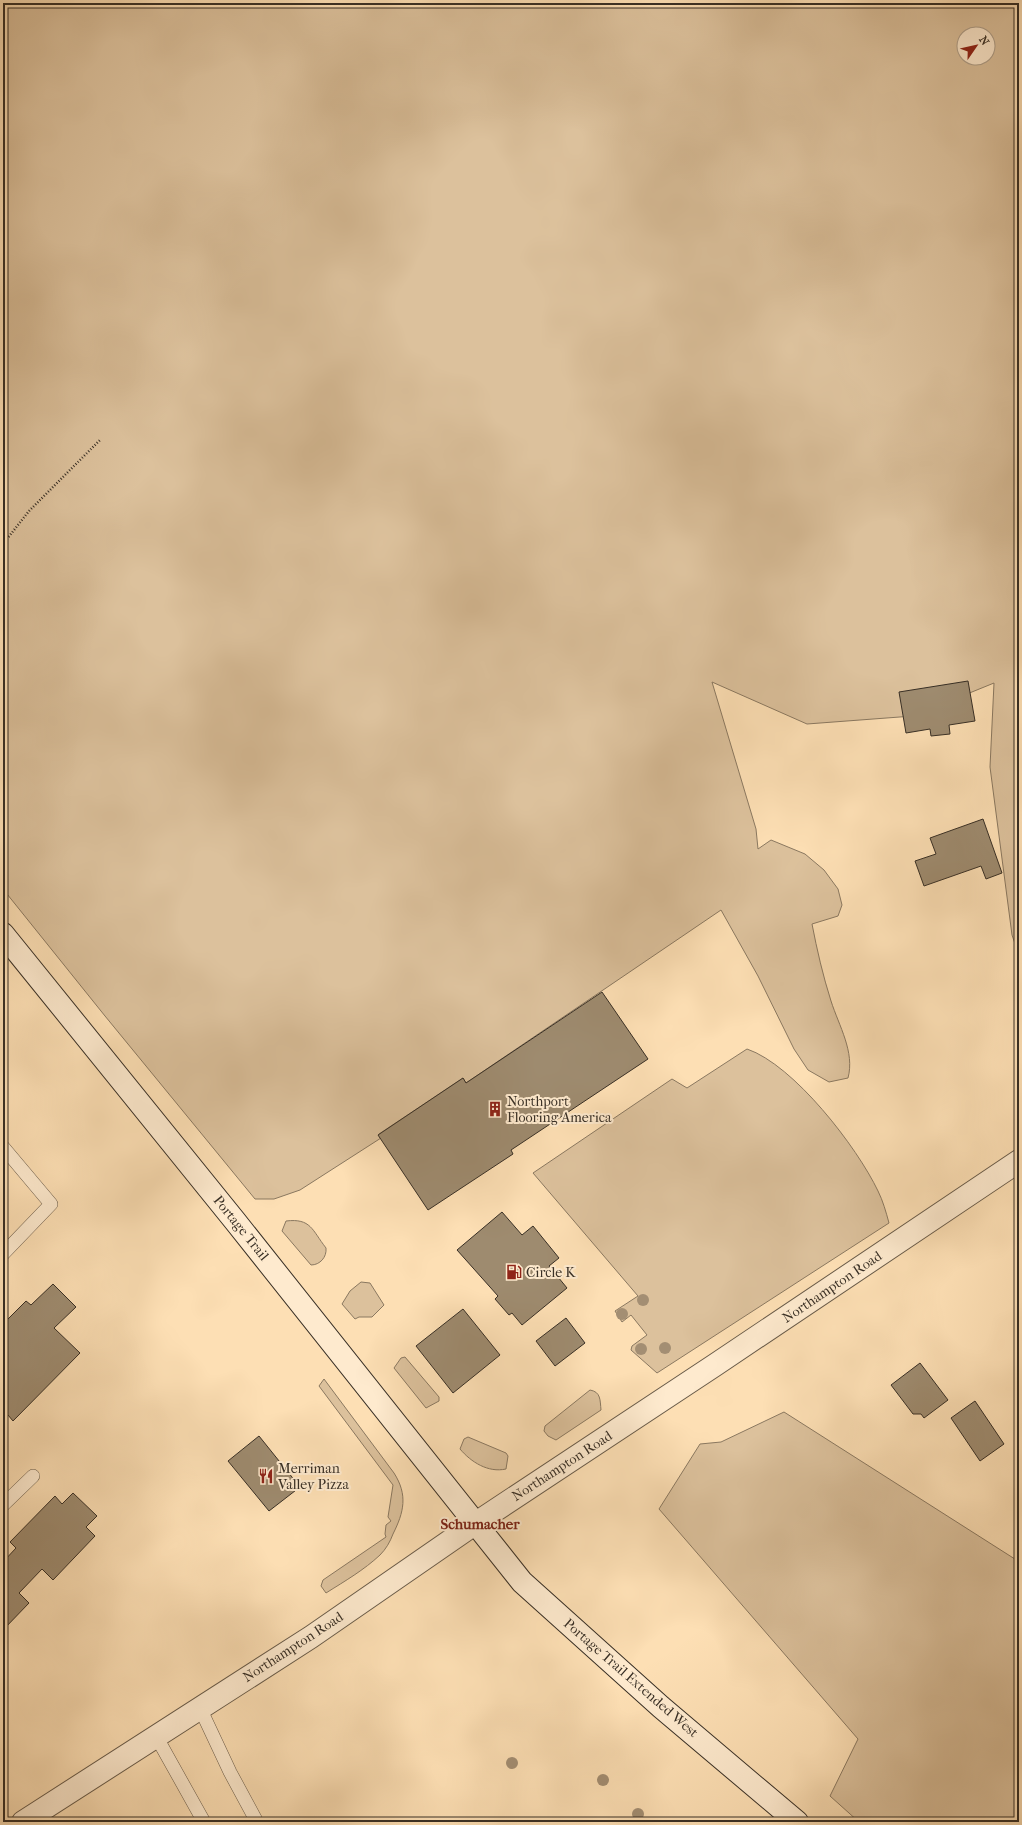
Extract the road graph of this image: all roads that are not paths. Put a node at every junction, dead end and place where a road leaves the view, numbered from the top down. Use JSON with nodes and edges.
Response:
{"nodes":[{"id":1,"x":3,"y":934,"type":"edge"},
{"id":2,"x":3,"y":1147,"type":"edge"},
{"id":3,"x":1019,"y":1161,"type":"edge"},
{"id":4,"x":3,"y":1254,"type":"edge"},
{"id":5,"x":33,"y":1476,"type":"dead end"},
{"id":6,"x":3,"y":1505,"type":"edge"},
{"id":7,"x":476,"y":1523,"type":"junction"},
{"id":8,"x":200,"y":1708,"type":"junction"},
{"id":9,"x":156,"y":1736,"type":"junction"},
{"id":10,"x":23,"y":1822,"type":"edge"},
{"id":11,"x":204,"y":1822,"type":"edge"},
{"id":12,"x":257,"y":1822,"type":"edge"},
{"id":13,"x":797,"y":1822,"type":"edge"}],
"edges":[{"from":1,"to":7,"type":"street","name":"Portage Trail"},
{"from":2,"to":4,"type":"lane"},
{"from":3,"to":7,"type":"street","name":"Northampton Road"},
{"from":5,"to":6,"type":"lane"},
{"from":7,"to":8,"type":"street","name":"Northampton Road"},
{"from":7,"to":13,"type":"street","name":"Portage Trail Extended West"},
{"from":8,"to":9,"type":"street","name":"Northampton Road"},
{"from":8,"to":12,"type":"lane"},
{"from":9,"to":10,"type":"street","name":"Northampton Road"},
{"from":9,"to":11,"type":"lane"}]}
